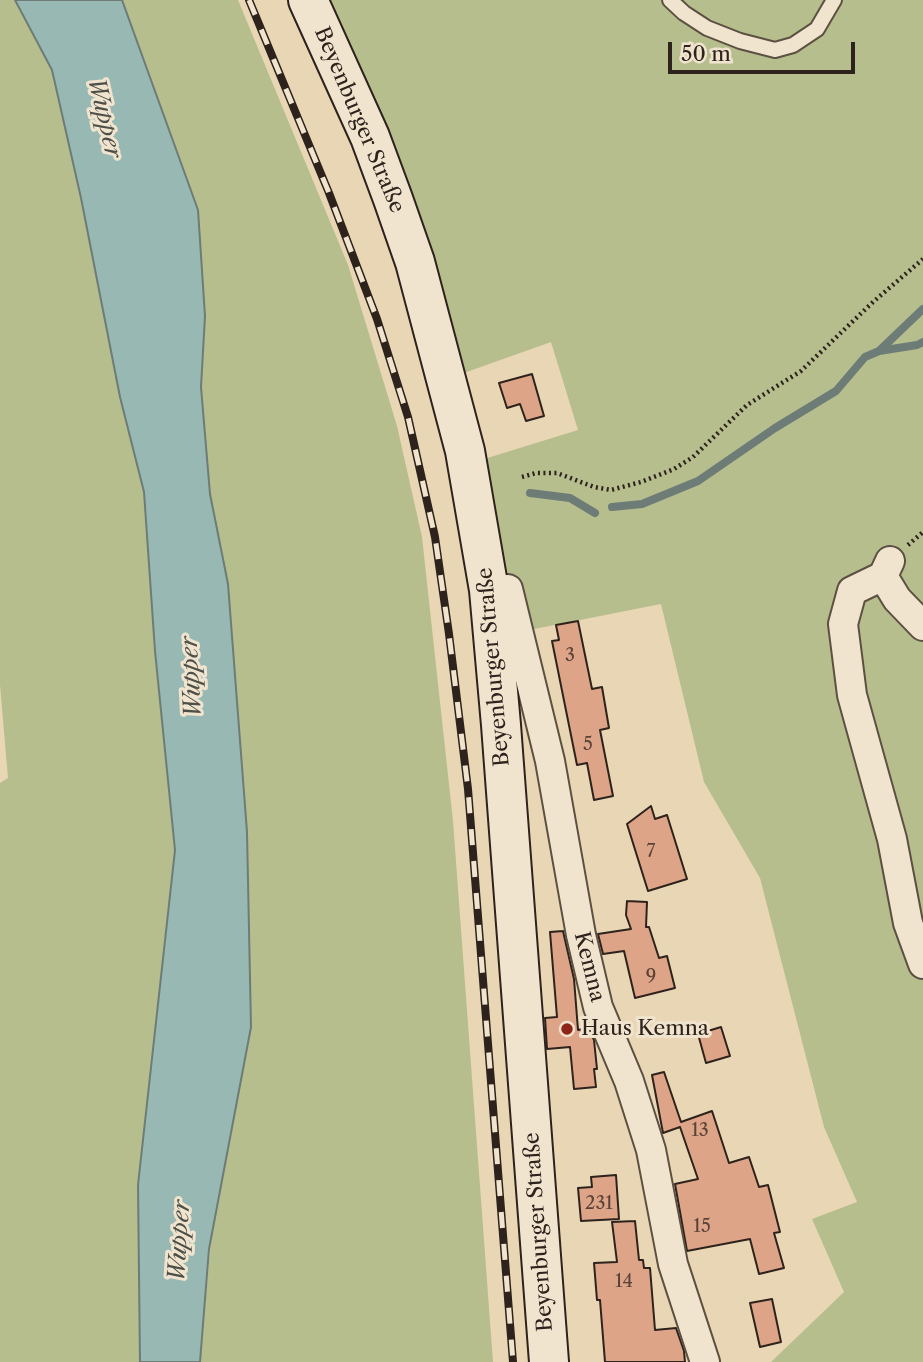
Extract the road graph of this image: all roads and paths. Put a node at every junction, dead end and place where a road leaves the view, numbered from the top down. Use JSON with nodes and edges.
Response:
{"nodes":[{"id":1,"x":308,"y":0,"type":"edge"},
{"id":2,"x":670,"y":0,"type":"edge"},
{"id":3,"x":834,"y":0,"type":"edge"},
{"id":4,"x":923,"y":259,"type":"edge"},
{"id":5,"x":522,"y":477,"type":"dead end"},
{"id":6,"x":489,"y":590,"type":"junction"},
{"id":7,"x":923,"y":626,"type":"edge"},
{"id":8,"x":923,"y":964,"type":"edge"},
{"id":9,"x":706,"y":1360,"type":"edge"},
{"id":10,"x":549,"y":1362,"type":"edge"}],
"edges":[{"from":1,"to":6,"type":"main road","name":"Beyenburger Straße"},
{"from":2,"to":3,"type":"lane"},
{"from":4,"to":5,"type":"path"},
{"from":6,"to":9,"type":"street","name":"Kemna"},
{"from":6,"to":10,"type":"main road","name":"Beyenburger Straße"},
{"from":7,"to":8,"type":"street"}]}
